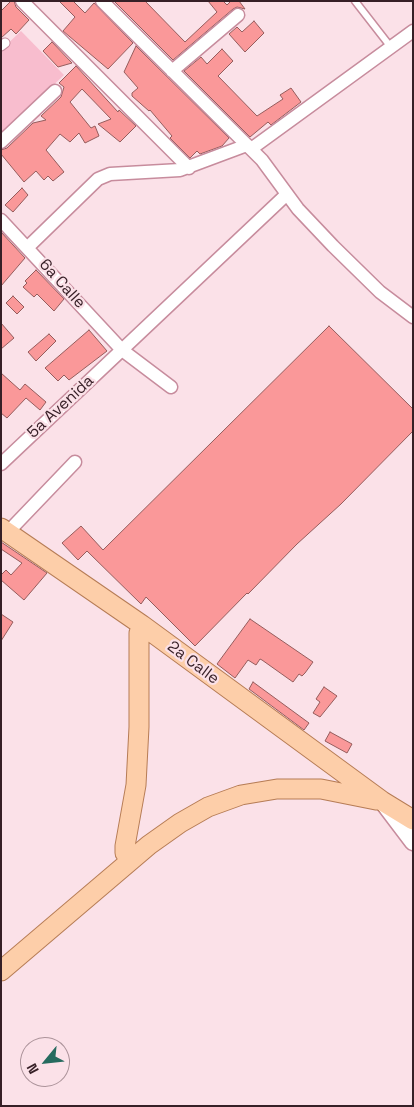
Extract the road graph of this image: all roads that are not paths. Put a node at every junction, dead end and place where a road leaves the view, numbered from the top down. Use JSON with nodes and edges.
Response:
{"nodes":[{"id":1,"x":22,"y":1,"type":"edge"},
{"id":2,"x":102,"y":1,"type":"edge"},
{"id":3,"x":356,"y":1,"type":"edge"},
{"id":4,"x":238,"y":15,"type":"dead end"},
{"id":5,"x":413,"y":31,"type":"edge"},
{"id":6,"x":390,"y":46,"type":"junction"},
{"id":7,"x":172,"y":71,"type":"junction"},
{"id":8,"x":55,"y":91,"type":"dead end"},
{"id":9,"x":1,"y":142,"type":"edge"},
{"id":10,"x":249,"y":147,"type":"junction"},
{"id":11,"x":189,"y":168,"type":"junction"},
{"id":12,"x":287,"y":194,"type":"junction"},
{"id":13,"x":1,"y":220,"type":"edge"},
{"id":14,"x":28,"y":247,"type":"junction"},
{"id":15,"x":413,"y":317,"type":"edge"},
{"id":16,"x":122,"y":350,"type":"junction"},
{"id":17,"x":171,"y":387,"type":"dead end"},
{"id":18,"x":76,"y":462,"type":"dead end"},
{"id":19,"x":1,"y":464,"type":"edge"},
{"id":20,"x":5,"y":530,"type":"edge"},
{"id":21,"x":142,"y":625,"type":"junction"},
{"id":22,"x":382,"y":801,"type":"junction"},
{"id":23,"x":413,"y":820,"type":"edge"},
{"id":24,"x":413,"y":842,"type":"edge"},
{"id":25,"x":131,"y":860,"type":"junction"},
{"id":26,"x":1,"y":971,"type":"edge"}],
"edges":[{"from":1,"to":11,"type":"street"},
{"from":2,"to":7,"type":"street"},
{"from":3,"to":6,"type":"lane"},
{"from":4,"to":7,"type":"street"},
{"from":5,"to":6,"type":"street"},
{"from":6,"to":10,"type":"street"},
{"from":7,"to":10,"type":"street"},
{"from":8,"to":9,"type":"street"},
{"from":10,"to":11,"type":"street"},
{"from":10,"to":12,"type":"street"},
{"from":11,"to":14,"type":"street"},
{"from":12,"to":15,"type":"street"},
{"from":12,"to":16,"type":"street","name":"5a Avenida"},
{"from":13,"to":14,"type":"street","name":"6a Calle"},
{"from":14,"to":16,"type":"street","name":"6a Calle"},
{"from":16,"to":17,"type":"street","name":"6a Calle"},
{"from":16,"to":19,"type":"street","name":"5a Avenida"},
{"from":18,"to":20,"type":"street"},
{"from":20,"to":21,"type":"main road","name":"2a Calle"},
{"from":21,"to":22,"type":"main road","name":"2a Calle"},
{"from":21,"to":25,"type":"main road"},
{"from":22,"to":23,"type":"main road"},
{"from":22,"to":24,"type":"main road"},
{"from":22,"to":25,"type":"main road"},
{"from":25,"to":26,"type":"main road"}]}
